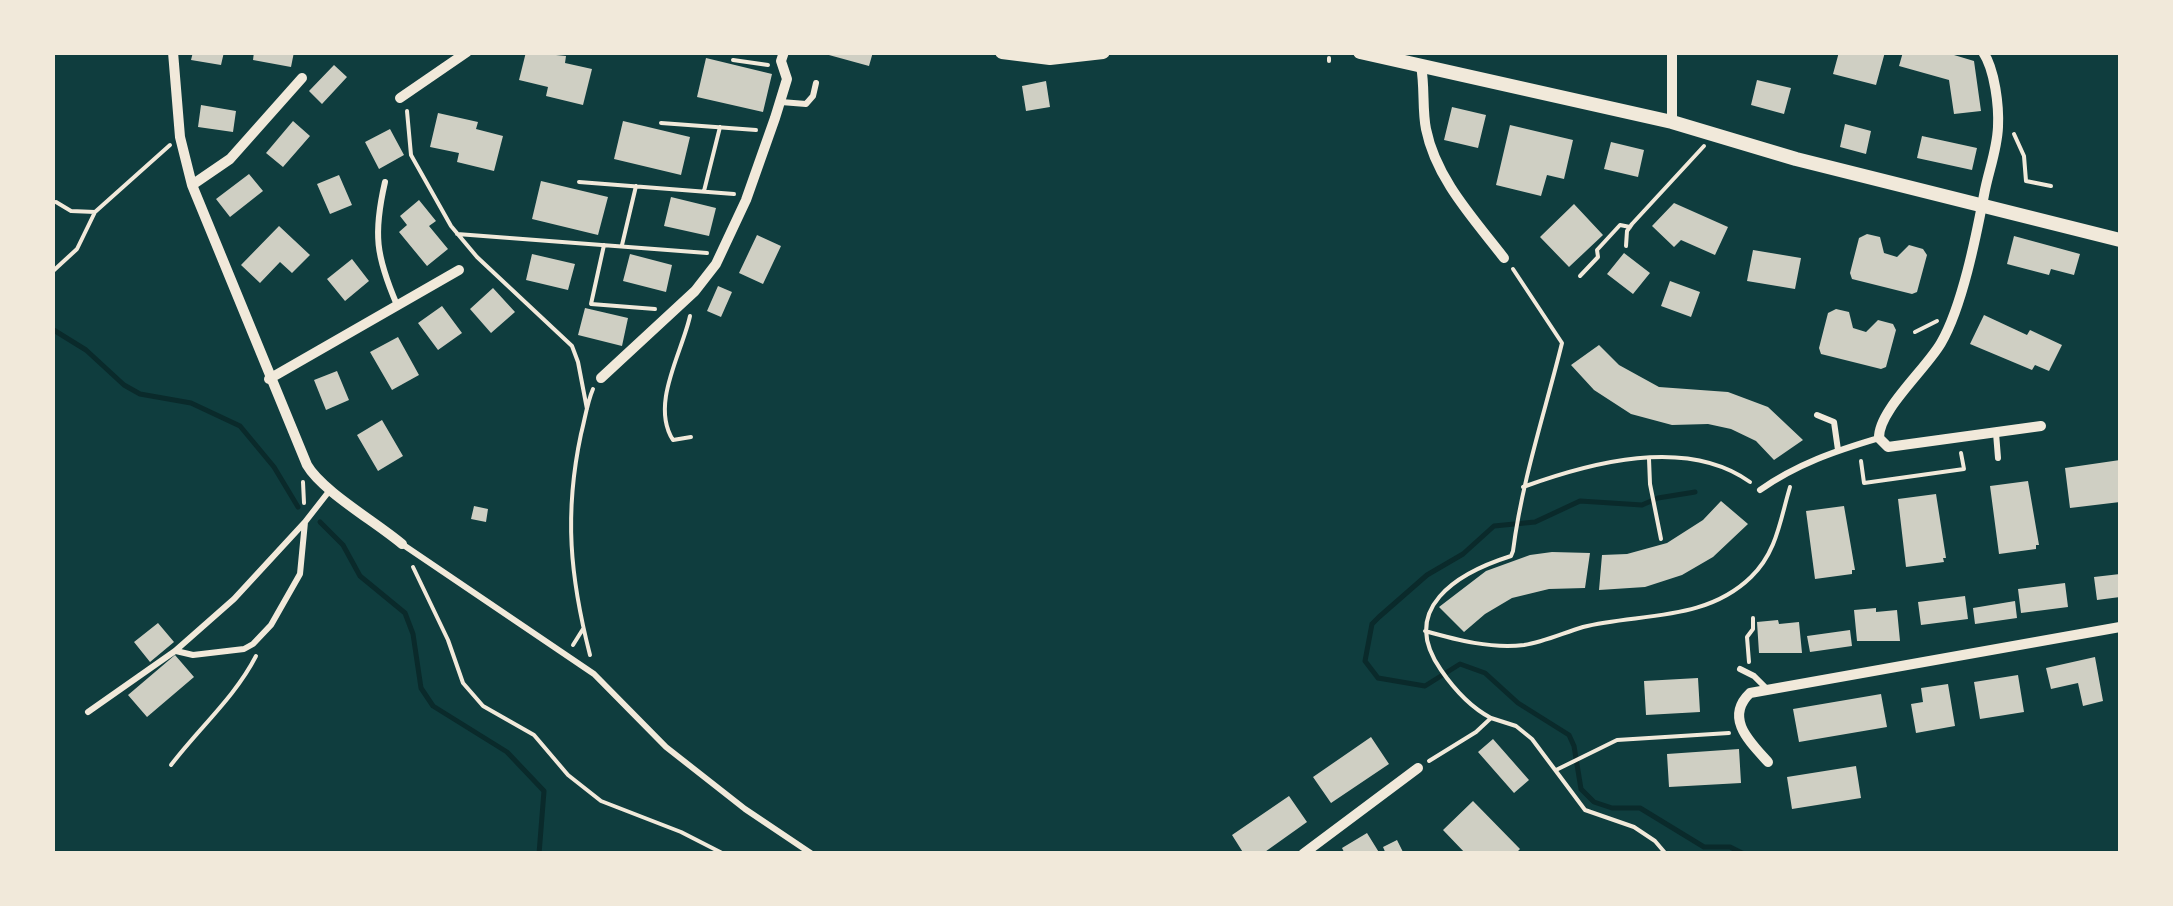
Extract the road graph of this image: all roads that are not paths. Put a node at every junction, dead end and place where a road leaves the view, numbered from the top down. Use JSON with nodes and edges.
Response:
{"nodes":[{"id":1,"x":172,"y":52,"type":"edge"},
{"id":2,"x":466,"y":52,"type":"edge"},
{"id":3,"x":1002,"y":52,"type":"edge"},
{"id":4,"x":1103,"y":52,"type":"edge"},
{"id":5,"x":1672,"y":52,"type":"edge"},
{"id":6,"x":1984,"y":52,"type":"edge"},
{"id":7,"x":1364,"y":53,"type":"edge"},
{"id":8,"x":783,"y":57,"type":"edge"},
{"id":9,"x":1422,"y":66,"type":"junction"},
{"id":10,"x":302,"y":78,"type":"dead end"},
{"id":11,"x":816,"y":84,"type":"dead end"},
{"id":12,"x":400,"y":98,"type":"road end"},
{"id":13,"x":780,"y":102,"type":"junction"},
{"id":14,"x":1672,"y":122,"type":"junction"},
{"id":15,"x":385,"y":182,"type":"dead end"},
{"id":16,"x":192,"y":185,"type":"junction"},
{"id":17,"x":1983,"y":206,"type":"junction"},
{"id":18,"x":2120,"y":240,"type":"edge"},
{"id":19,"x":1504,"y":258,"type":"road end"},
{"id":20,"x":459,"y":270,"type":"dead end"},
{"id":21,"x":397,"y":305,"type":"junction"},
{"id":22,"x":270,"y":378,"type":"junction"},
{"id":23,"x":601,"y":378,"type":"road end"},
{"id":24,"x":1817,"y":415,"type":"dead end"},
{"id":25,"x":2041,"y":426,"type":"dead end"},
{"id":26,"x":1996,"y":432,"type":"junction"},
{"id":27,"x":1879,"y":438,"type":"junction"},
{"id":28,"x":1838,"y":450,"type":"junction"},
{"id":29,"x":1998,"y":458,"type":"dead end"},
{"id":30,"x":330,"y":490,"type":"junction"},
{"id":31,"x":1760,"y":490,"type":"road end"},
{"id":32,"x":305,"y":522,"type":"junction"},
{"id":33,"x":402,"y":544,"type":"joint"},
{"id":34,"x":2120,"y":627,"type":"edge"},
{"id":35,"x":175,"y":651,"type":"junction"},
{"id":36,"x":1745,"y":668,"type":"road end"},
{"id":37,"x":1768,"y":689,"type":"junction"},
{"id":38,"x":88,"y":712,"type":"dead end"},
{"id":39,"x":1768,"y":762,"type":"dead end"},
{"id":40,"x":1418,"y":768,"type":"road end"},
{"id":41,"x":812,"y":854,"type":"edge"},
{"id":42,"x":1303,"y":854,"type":"edge"}],
"edges":[{"from":1,"to":16,"type":"street"},
{"from":2,"to":12,"type":"street"},
{"from":3,"to":4,"type":"street"},
{"from":5,"to":14,"type":"street"},
{"from":6,"to":17,"type":"street"},
{"from":7,"to":9,"type":"street"},
{"from":8,"to":13,"type":"street"},
{"from":9,"to":14,"type":"street"},
{"from":9,"to":19,"type":"street"},
{"from":10,"to":16,"type":"street"},
{"from":11,"to":13,"type":"lane"},
{"from":13,"to":23,"type":"street"},
{"from":14,"to":17,"type":"street"},
{"from":15,"to":21,"type":"lane"},
{"from":16,"to":22,"type":"street"},
{"from":17,"to":18,"type":"street"},
{"from":17,"to":27,"type":"street"},
{"from":20,"to":21,"type":"street"},
{"from":21,"to":22,"type":"street"},
{"from":22,"to":30,"type":"street"},
{"from":24,"to":28,"type":"lane"},
{"from":25,"to":26,"type":"street"},
{"from":26,"to":27,"type":"street"},
{"from":26,"to":29,"type":"lane"},
{"from":27,"to":28,"type":"lane"},
{"from":28,"to":31,"type":"lane"},
{"from":30,"to":32,"type":"lane"},
{"from":30,"to":33,"type":"street"},
{"from":32,"to":35,"type":"lane"},
{"from":32,"to":35,"type":"lane"},
{"from":33,"to":41,"type":"lane"},
{"from":34,"to":37,"type":"street"},
{"from":35,"to":38,"type":"lane"},
{"from":36,"to":37,"type":"lane"},
{"from":37,"to":39,"type":"street"},
{"from":40,"to":42,"type":"street"}]}
